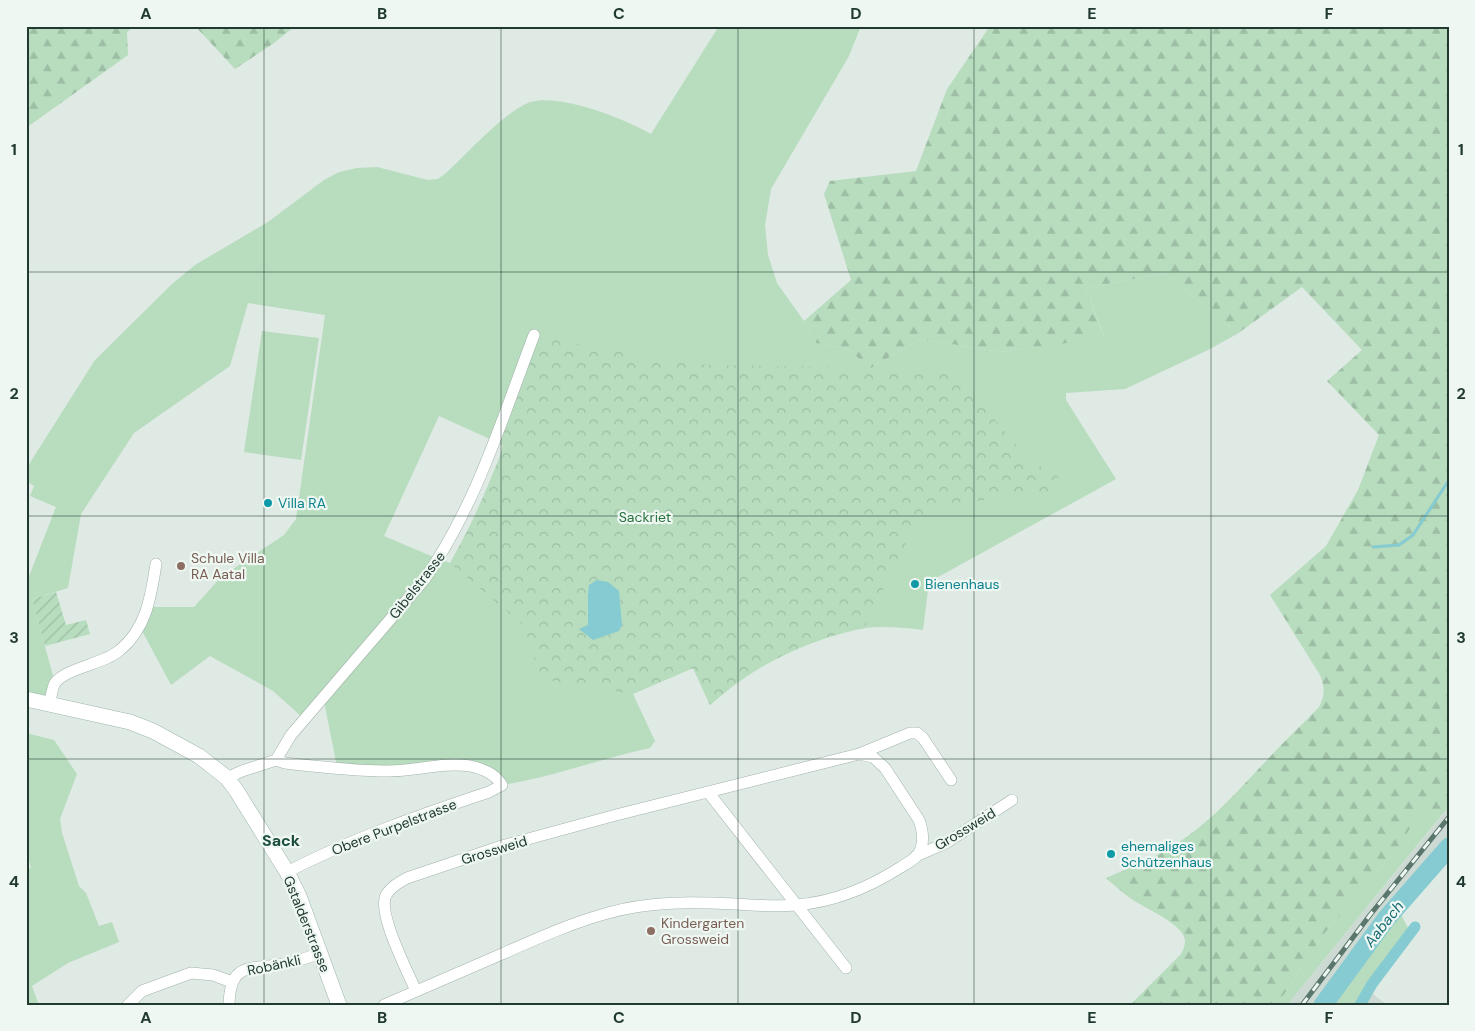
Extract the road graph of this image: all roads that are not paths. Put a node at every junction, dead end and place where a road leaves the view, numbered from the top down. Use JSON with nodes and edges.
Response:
{"nodes":[{"id":1,"x":534,"y":335,"type":"dead end"},
{"id":2,"x":156,"y":564,"type":"dead end"},
{"id":3,"x":26,"y":699,"type":"edge"},
{"id":4,"x":49,"y":705,"type":"junction"},
{"id":5,"x":859,"y":754,"type":"junction"},
{"id":6,"x":276,"y":760,"type":"junction"},
{"id":7,"x":227,"y":778,"type":"junction"},
{"id":8,"x":951,"y":780,"type":"dead end"},
{"id":9,"x":708,"y":792,"type":"junction"},
{"id":10,"x":1012,"y":800,"type":"dead end"},
{"id":11,"x":916,"y":856,"type":"junction"},
{"id":12,"x":287,"y":872,"type":"junction"},
{"id":13,"x":797,"y":905,"type":"junction"},
{"id":14,"x":320,"y":953,"type":"junction"},
{"id":15,"x":846,"y":968,"type":"dead end"},
{"id":16,"x":232,"y":982,"type":"junction"},
{"id":17,"x":416,"y":991,"type":"junction"},
{"id":18,"x":128,"y":1005,"type":"edge"},
{"id":19,"x":229,"y":1005,"type":"edge"},
{"id":20,"x":339,"y":1005,"type":"edge"},
{"id":21,"x":384,"y":1005,"type":"edge"}],
"edges":[{"from":1,"to":6,"type":"street","name":"Gibelstrasse"},
{"from":2,"to":4,"type":"street"},
{"from":3,"to":4,"type":"street","name":"Gstalderstrasse"},
{"from":4,"to":7,"type":"street","name":"Gstalderstrasse"},
{"from":5,"to":8,"type":"street","name":"Grossweid"},
{"from":5,"to":9,"type":"street","name":"Grossweid"},
{"from":5,"to":11,"type":"street","name":"Grossweid"},
{"from":6,"to":7,"type":"street"},
{"from":6,"to":12,"type":"street","name":"Obere Purpelstrasse"},
{"from":7,"to":12,"type":"street","name":"Gstalderstrasse"},
{"from":9,"to":13,"type":"street"},
{"from":9,"to":17,"type":"street","name":"Grossweid"},
{"from":10,"to":11,"type":"street","name":"Grossweid"},
{"from":11,"to":13,"type":"street","name":"Grossweid"},
{"from":12,"to":14,"type":"street","name":"Gstalderstrasse"},
{"from":13,"to":15,"type":"street"},
{"from":13,"to":17,"type":"street","name":"Grossweid"},
{"from":14,"to":16,"type":"street","name":"Robänkli"},
{"from":14,"to":20,"type":"street","name":"Gstalderstrasse"},
{"from":16,"to":18,"type":"street","name":"Robänkli"},
{"from":16,"to":19,"type":"street","name":"Robänkli"},
{"from":17,"to":21,"type":"street","name":"Grossweid"}]}
